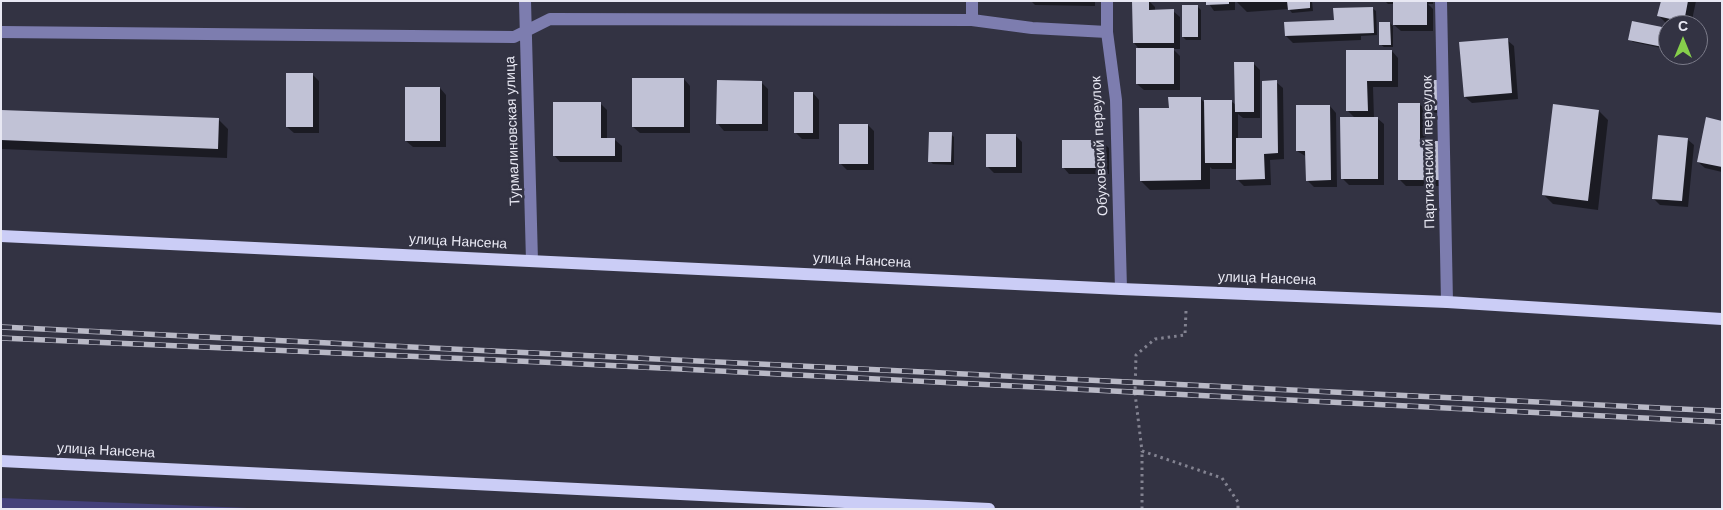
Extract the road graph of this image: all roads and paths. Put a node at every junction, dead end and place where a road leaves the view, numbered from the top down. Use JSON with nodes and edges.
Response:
{"nodes":[{"id":1,"x":525,"y":1,"type":"edge"},
{"id":2,"x":972,"y":1,"type":"edge"},
{"id":3,"x":1107,"y":1,"type":"edge"},
{"id":4,"x":1441,"y":1,"type":"edge"},
{"id":5,"x":972,"y":20,"type":"junction"},
{"id":6,"x":525,"y":30,"type":"junction"},
{"id":7,"x":1,"y":32,"type":"edge"},
{"id":8,"x":1107,"y":32,"type":"junction"},
{"id":9,"x":1,"y":236,"type":"edge"},
{"id":10,"x":532,"y":260,"type":"junction"},
{"id":11,"x":1121,"y":289,"type":"junction"},
{"id":12,"x":1186,"y":290,"type":"junction"},
{"id":13,"x":1447,"y":302,"type":"junction"},
{"id":14,"x":1722,"y":319,"type":"edge"},
{"id":15,"x":1142,"y":451,"type":"junction"},
{"id":16,"x":1,"y":461,"type":"edge"},
{"id":17,"x":989,"y":509,"type":"edge"},
{"id":18,"x":1142,"y":509,"type":"edge"},
{"id":19,"x":1238,"y":509,"type":"edge"}],
"edges":[{"from":1,"to":6,"type":"street","name":"Турмалиновская улица"},
{"from":2,"to":5,"type":"street"},
{"from":3,"to":8,"type":"street","name":"Обуховский переулок"},
{"from":4,"to":13,"type":"street","name":"Партизанский переулок"},
{"from":5,"to":6,"type":"street"},
{"from":5,"to":8,"type":"street"},
{"from":6,"to":7,"type":"street"},
{"from":6,"to":10,"type":"street","name":"Турмалиновская улица"},
{"from":8,"to":11,"type":"street","name":"Обуховский переулок"},
{"from":9,"to":10,"type":"main road","name":"улица Нансена"},
{"from":10,"to":11,"type":"main road","name":"улица Нансена"},
{"from":11,"to":12,"type":"main road","name":"улица Нансена"},
{"from":12,"to":13,"type":"main road","name":"улица Нансена"},
{"from":12,"to":15,"type":"path"},
{"from":13,"to":14,"type":"main road","name":"улица Нансена"},
{"from":15,"to":18,"type":"path"},
{"from":15,"to":19,"type":"path"},
{"from":16,"to":17,"type":"main road","name":"улица Нансена"}]}
